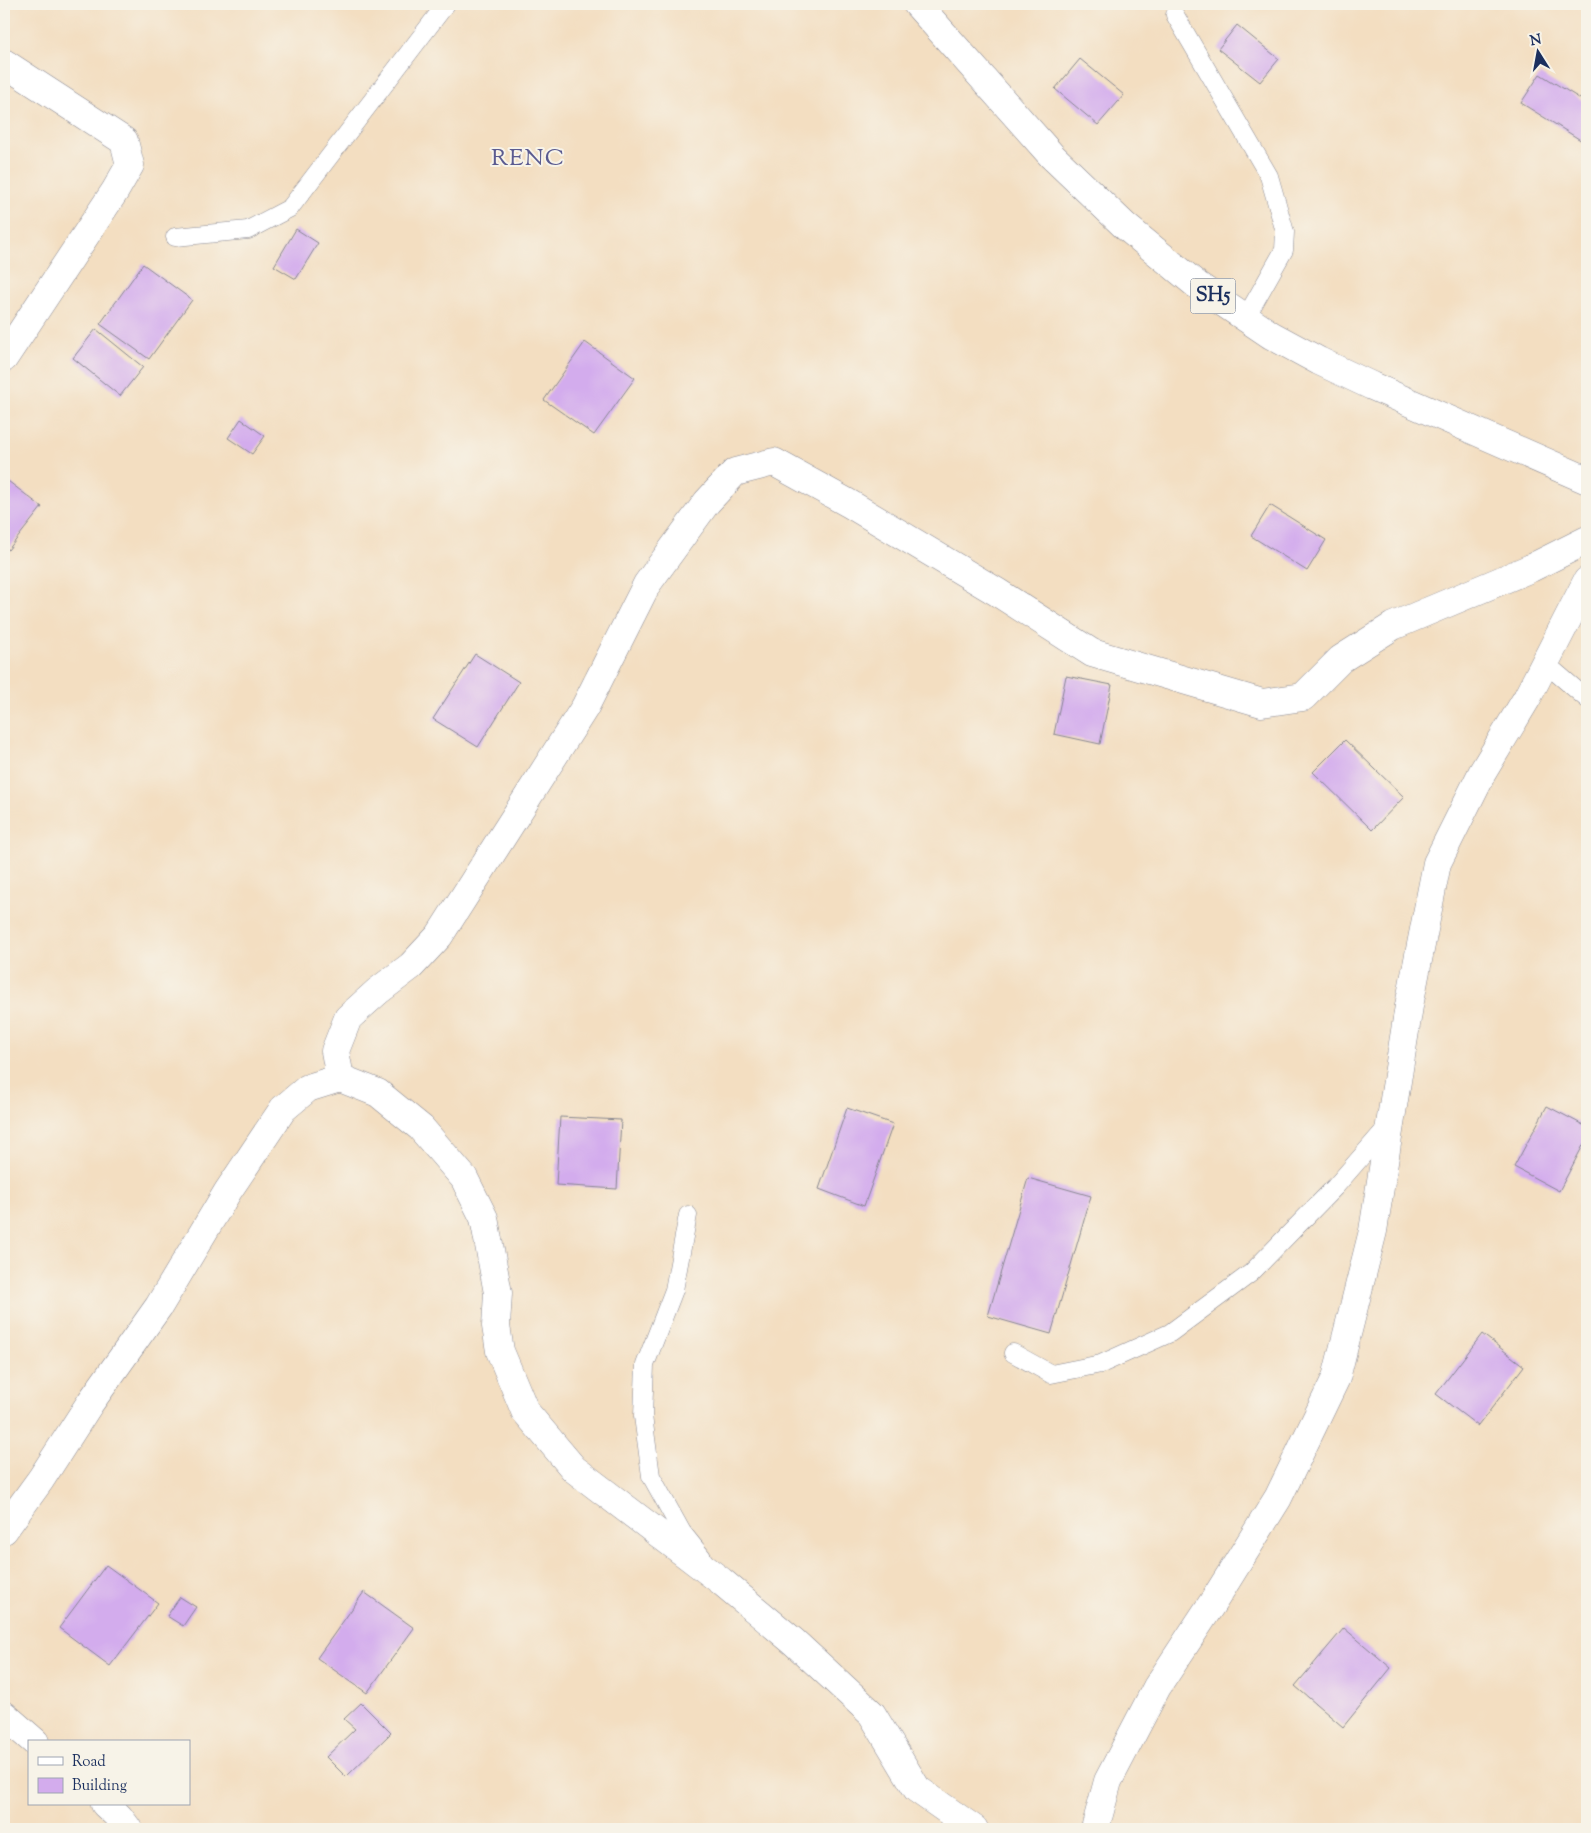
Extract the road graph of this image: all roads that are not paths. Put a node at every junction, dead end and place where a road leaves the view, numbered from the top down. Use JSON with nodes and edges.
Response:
{"nodes":[{"id":1,"x":446,"y":4,"type":"edge"},
{"id":2,"x":916,"y":4,"type":"edge"},
{"id":3,"x":1175,"y":16,"type":"dead end"},
{"id":4,"x":4,"y":63,"type":"edge"},
{"id":5,"x":175,"y":237,"type":"dead end"},
{"id":6,"x":1245,"y":318,"type":"junction"},
{"id":7,"x":4,"y":358,"type":"edge"},
{"id":8,"x":1587,"y":480,"type":"edge"},
{"id":9,"x":1587,"y":540,"type":"edge"},
{"id":10,"x":1587,"y":581,"type":"edge"},
{"id":11,"x":1545,"y":663,"type":"junction"},
{"id":12,"x":1587,"y":699,"type":"edge"},
{"id":13,"x":340,"y":1078,"type":"junction"},
{"id":14,"x":1392,"y":1122,"type":"junction"},
{"id":15,"x":688,"y":1215,"type":"dead end"},
{"id":16,"x":1013,"y":1354,"type":"dead end"},
{"id":17,"x":4,"y":1530,"type":"edge"},
{"id":18,"x":721,"y":1582,"type":"junction"},
{"id":19,"x":4,"y":1714,"type":"edge"},
{"id":20,"x":34,"y":1740,"type":"edge"},
{"id":21,"x":107,"y":1806,"type":"edge"},
{"id":22,"x":128,"y":1829,"type":"edge"},
{"id":23,"x":974,"y":1829,"type":"edge"},
{"id":24,"x":1095,"y":1829,"type":"edge"}],
"edges":[{"from":1,"to":5,"type":"lane"},
{"from":2,"to":6,"type":"street","number":"SH5"},
{"from":3,"to":6,"type":"lane"},
{"from":4,"to":7,"type":"street"},
{"from":6,"to":8,"type":"street","number":"SH5"},
{"from":9,"to":13,"type":"street"},
{"from":10,"to":11,"type":"street"},
{"from":11,"to":12,"type":"lane"},
{"from":11,"to":14,"type":"street"},
{"from":13,"to":17,"type":"street"},
{"from":13,"to":18,"type":"street"},
{"from":14,"to":16,"type":"lane"},
{"from":14,"to":24,"type":"street"},
{"from":15,"to":18,"type":"lane"},
{"from":18,"to":23,"type":"street"},
{"from":19,"to":20,"type":"street"},
{"from":21,"to":22,"type":"street"}]}
